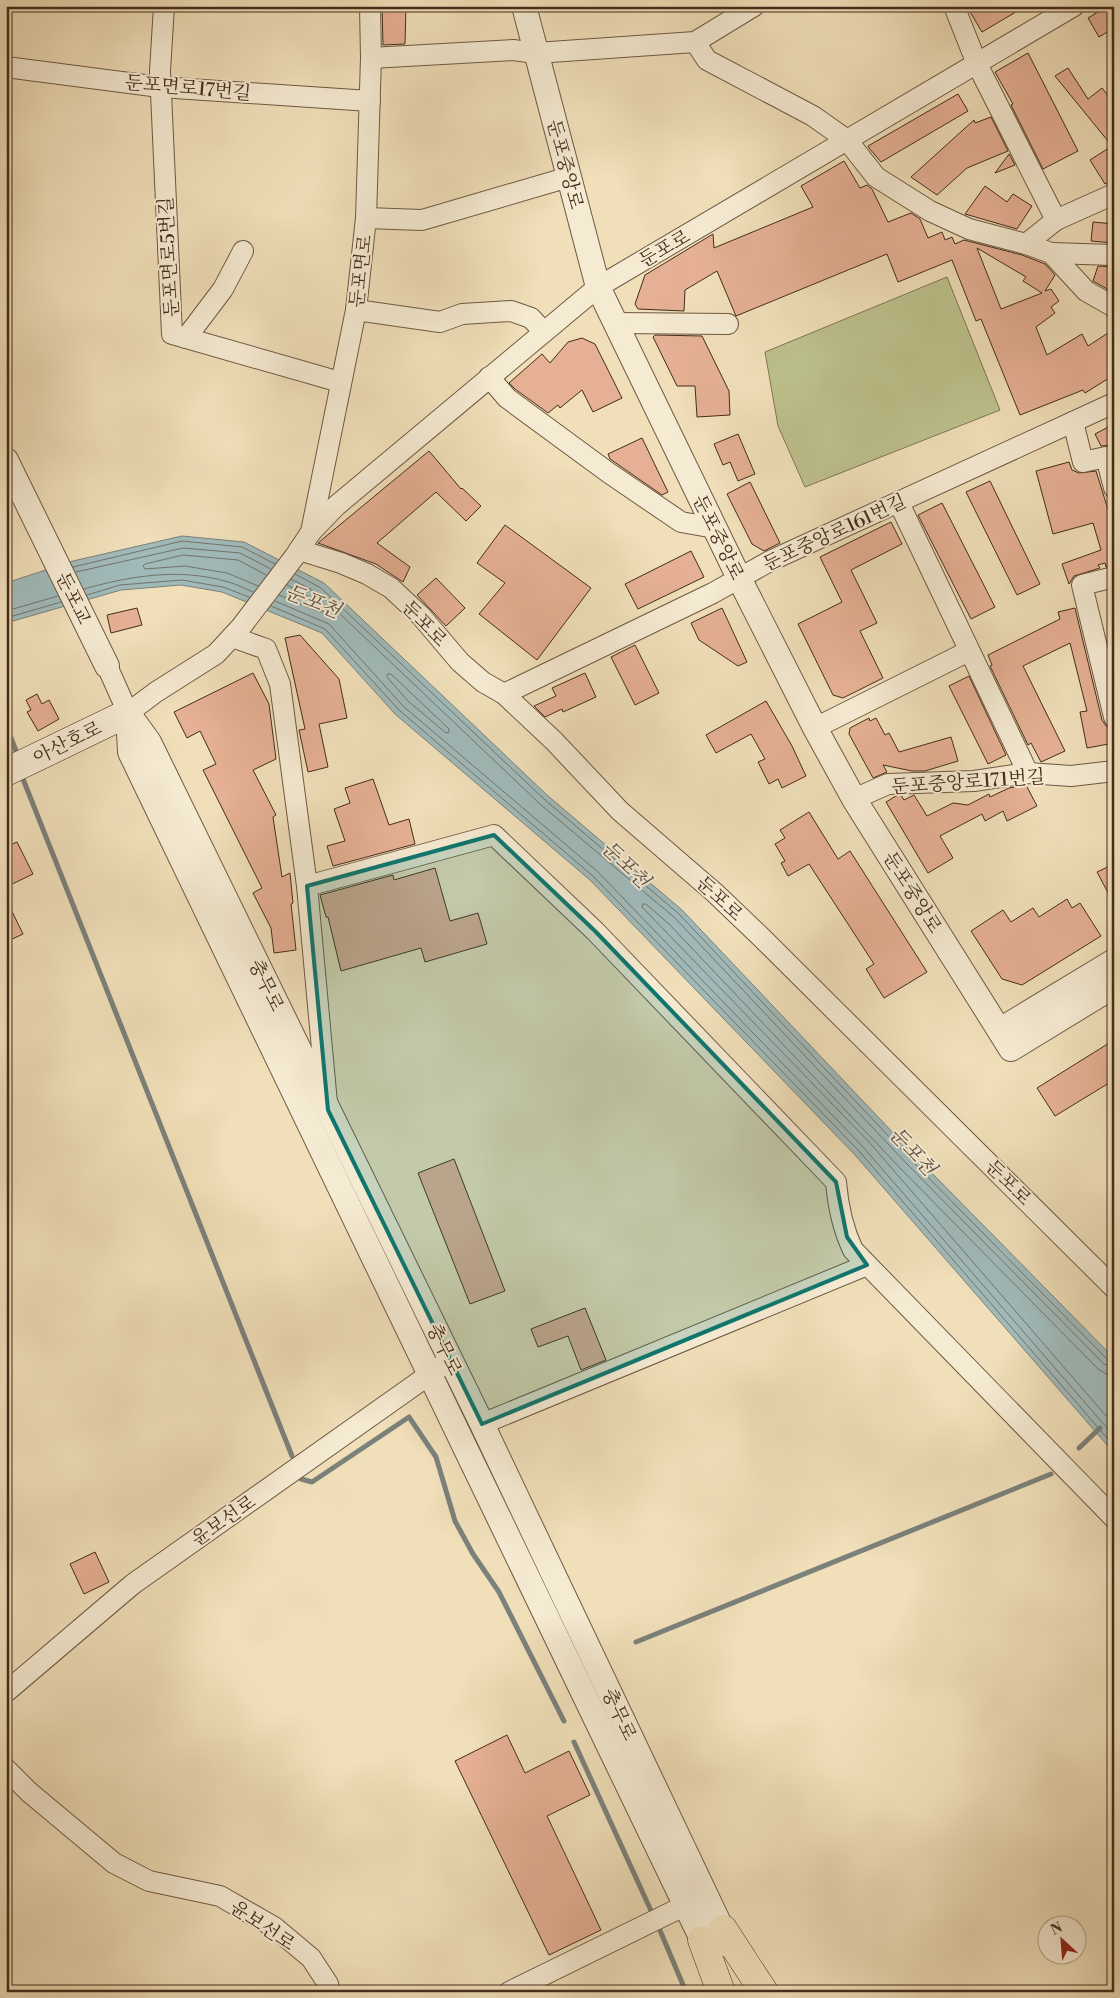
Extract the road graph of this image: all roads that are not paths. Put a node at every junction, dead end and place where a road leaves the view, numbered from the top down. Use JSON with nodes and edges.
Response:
{"nodes":[{"id":1,"x":164,"y":6,"type":"edge"},
{"id":2,"x":370,"y":6,"type":"edge"},
{"id":3,"x":524,"y":6,"type":"edge"},
{"id":4,"x":754,"y":6,"type":"edge"},
{"id":5,"x":954,"y":6,"type":"edge"},
{"id":6,"x":1074,"y":6,"type":"edge"},
{"id":7,"x":694,"y":42,"type":"junction"},
{"id":8,"x":536,"y":53,"type":"junction"},
{"id":9,"x":371,"y":58,"type":"junction"},
{"id":10,"x":977,"y":64,"type":"junction"},
{"id":11,"x":6,"y":67,"type":"edge"},
{"id":12,"x":160,"y":87,"type":"junction"},
{"id":13,"x":370,"y":101,"type":"junction"},
{"id":14,"x":847,"y":140,"type":"junction"},
{"id":15,"x":569,"y":177,"type":"junction"},
{"id":16,"x":1114,"y":194,"type":"edge"},
{"id":17,"x":366,"y":218,"type":"junction"},
{"id":18,"x":1056,"y":220,"type":"junction"},
{"id":19,"x":1026,"y":244,"type":"junction"},
{"id":20,"x":243,"y":251,"type":"dead end"},
{"id":21,"x":1051,"y":253,"type":"junction"},
{"id":22,"x":1114,"y":255,"type":"edge"},
{"id":23,"x":598,"y":287,"type":"junction"},
{"id":24,"x":1114,"y":307,"type":"edge"},
{"id":25,"x":356,"y":310,"type":"junction"},
{"id":26,"x":616,"y":323,"type":"junction"},
{"id":27,"x":728,"y":324,"type":"dead end"},
{"id":28,"x":544,"y":332,"type":"junction"},
{"id":29,"x":186,"y":338,"type":"junction"},
{"id":30,"x":489,"y":377,"type":"junction"},
{"id":31,"x":340,"y":382,"type":"junction"},
{"id":32,"x":1114,"y":403,"type":"edge"},
{"id":33,"x":1073,"y":422,"type":"junction"},
{"id":34,"x":6,"y":460,"type":"edge"},
{"id":35,"x":1114,"y":488,"type":"edge"},
{"id":36,"x":899,"y":503,"type":"junction"},
{"id":37,"x":715,"y":528,"type":"junction"},
{"id":38,"x":311,"y":532,"type":"junction"},
{"id":39,"x":297,"y":553,"type":"junction"},
{"id":40,"x":739,"y":578,"type":"junction"},
{"id":41,"x":1114,"y":578,"type":"edge"},
{"id":42,"x":236,"y":632,"type":"junction"},
{"id":43,"x":969,"y":651,"type":"junction"},
{"id":44,"x":107,"y":666,"type":"joint"},
{"id":45,"x":504,"y":694,"type":"junction"},
{"id":46,"x":128,"y":713,"type":"junction"},
{"id":47,"x":1114,"y":718,"type":"edge"},
{"id":48,"x":815,"y":728,"type":"junction"},
{"id":49,"x":1114,"y":771,"type":"edge"},
{"id":50,"x":6,"y":772,"type":"edge"},
{"id":51,"x":1028,"y":773,"type":"junction"},
{"id":52,"x":854,"y":798,"type":"junction"},
{"id":53,"x":307,"y":886,"type":"junction"},
{"id":54,"x":1114,"y":961,"type":"edge"},
{"id":55,"x":1114,"y":986,"type":"edge"},
{"id":56,"x":1000,"y":1030,"type":"junction"},
{"id":57,"x":328,"y":1110,"type":"junction"},
{"id":58,"x":867,"y":1265,"type":"junction"},
{"id":59,"x":1114,"y":1288,"type":"edge"},
{"id":60,"x":450,"y":1360,"type":"junction"},
{"id":61,"x":429,"y":1376,"type":"junction"},
{"id":62,"x":482,"y":1424,"type":"junction"},
{"id":63,"x":1114,"y":1518,"type":"edge"},
{"id":64,"x":6,"y":1692,"type":"edge"},
{"id":65,"x":6,"y":1769,"type":"edge"},
{"id":66,"x":686,"y":1905,"type":"junction"},
{"id":67,"x":713,"y":1935,"type":"junction"},
{"id":68,"x":328,"y":1992,"type":"edge"},
{"id":69,"x":509,"y":1992,"type":"edge"},
{"id":70,"x":721,"y":1992,"type":"edge"},
{"id":71,"x":726,"y":1992,"type":"edge"},
{"id":72,"x":750,"y":1992,"type":"edge"},
{"id":73,"x":764,"y":1992,"type":"edge"}],
"edges":[{"from":1,"to":12,"type":"street","name":"둔포면로5번길"},
{"from":2,"to":9,"type":"street","name":"둔포면로"},
{"from":3,"to":8,"type":"street","name":"둔포중앙로"},
{"from":4,"to":7,"type":"street"},
{"from":5,"to":10,"type":"street"},
{"from":6,"to":10,"type":"street","name":"둔포로"},
{"from":7,"to":8,"type":"street"},
{"from":7,"to":14,"type":"street"},
{"from":8,"to":9,"type":"street"},
{"from":8,"to":15,"type":"street","name":"둔포중앙로"},
{"from":9,"to":13,"type":"street","name":"둔포면로"},
{"from":10,"to":14,"type":"street","name":"둔포로"},
{"from":10,"to":18,"type":"street"},
{"from":11,"to":12,"type":"street","name":"둔포면로17번길"},
{"from":12,"to":13,"type":"street","name":"둔포면로17번길"},
{"from":12,"to":29,"type":"street","name":"둔포면로5번길"},
{"from":13,"to":17,"type":"street","name":"둔포면로"},
{"from":14,"to":19,"type":"street"},
{"from":14,"to":23,"type":"street","name":"둔포로"},
{"from":15,"to":17,"type":"street"},
{"from":15,"to":23,"type":"street","name":"둔포중앙로"},
{"from":16,"to":18,"type":"street"},
{"from":17,"to":25,"type":"street","name":"둔포면로"},
{"from":18,"to":19,"type":"street"},
{"from":19,"to":21,"type":"street"},
{"from":20,"to":29,"type":"street"},
{"from":21,"to":22,"type":"street"},
{"from":21,"to":24,"type":"street"},
{"from":23,"to":26,"type":"street","name":"둔포중앙로"},
{"from":23,"to":28,"type":"street","name":"둔포로"},
{"from":25,"to":28,"type":"street"},
{"from":25,"to":31,"type":"street","name":"둔포면로"},
{"from":26,"to":27,"type":"street"},
{"from":26,"to":37,"type":"street","name":"둔포중앙로"},
{"from":28,"to":30,"type":"street","name":"둔포로"},
{"from":29,"to":31,"type":"street","name":"둔포면로5번길"},
{"from":30,"to":37,"type":"street"},
{"from":30,"to":38,"type":"street","name":"둔포로"},
{"from":31,"to":38,"type":"street","name":"둔포면로"},
{"from":32,"to":33,"type":"street","name":"둔포중앙로161번길"},
{"from":33,"to":35,"type":"street"},
{"from":33,"to":36,"type":"street","name":"둔포중앙로161번길"},
{"from":34,"to":44,"type":"street","name":"둔포교"},
{"from":36,"to":40,"type":"street","name":"둔포중앙로161번길"},
{"from":36,"to":43,"type":"street"},
{"from":37,"to":40,"type":"street","name":"둔포중앙로"},
{"from":38,"to":39,"type":"street","name":"둔포로"},
{"from":39,"to":42,"type":"street"},
{"from":39,"to":45,"type":"street","name":"둔포로"},
{"from":40,"to":45,"type":"street","name":"둔포중앙로161번길"},
{"from":40,"to":48,"type":"street","name":"둔포중앙로"},
{"from":41,"to":47,"type":"street"},
{"from":42,"to":46,"type":"street"},
{"from":42,"to":53,"type":"street"},
{"from":43,"to":48,"type":"street"},
{"from":43,"to":51,"type":"street"},
{"from":44,"to":46,"type":"street","name":"충무로"},
{"from":45,"to":59,"type":"street","name":"둔포로"},
{"from":46,"to":50,"type":"main road","name":"아산호로"},
{"from":46,"to":57,"type":"street","name":"충무로"},
{"from":46,"to":61,"type":"street","name":"충무로"},
{"from":48,"to":52,"type":"street","name":"둔포중앙로"},
{"from":49,"to":51,"type":"street","name":"둔포중앙로171번길"},
{"from":51,"to":52,"type":"street","name":"둔포중앙로171번길"},
{"from":52,"to":56,"type":"street","name":"둔포중앙로"},
{"from":53,"to":57,"type":"street"},
{"from":53,"to":58,"type":"street"},
{"from":54,"to":56,"type":"street"},
{"from":55,"to":56,"type":"street","name":"둔포중앙로"},
{"from":57,"to":60,"type":"street","name":"충무로"},
{"from":58,"to":62,"type":"street"},
{"from":58,"to":63,"type":"street"},
{"from":60,"to":61,"type":"street","name":"윤보선로"},
{"from":60,"to":62,"type":"street","name":"충무로"},
{"from":61,"to":64,"type":"street","name":"윤보선로"},
{"from":61,"to":66,"type":"street","name":"충무로"},
{"from":62,"to":67,"type":"street","name":"충무로"},
{"from":65,"to":68,"type":"street","name":"윤보선로"},
{"from":66,"to":67,"type":"street","name":"충무로"},
{"from":66,"to":69,"type":"street"},
{"from":67,"to":70,"type":"main road"},
{"from":67,"to":71,"type":"street","name":"충무로"},
{"from":67,"to":72,"type":"street","name":"충무로"},
{"from":67,"to":73,"type":"main road"}]}
